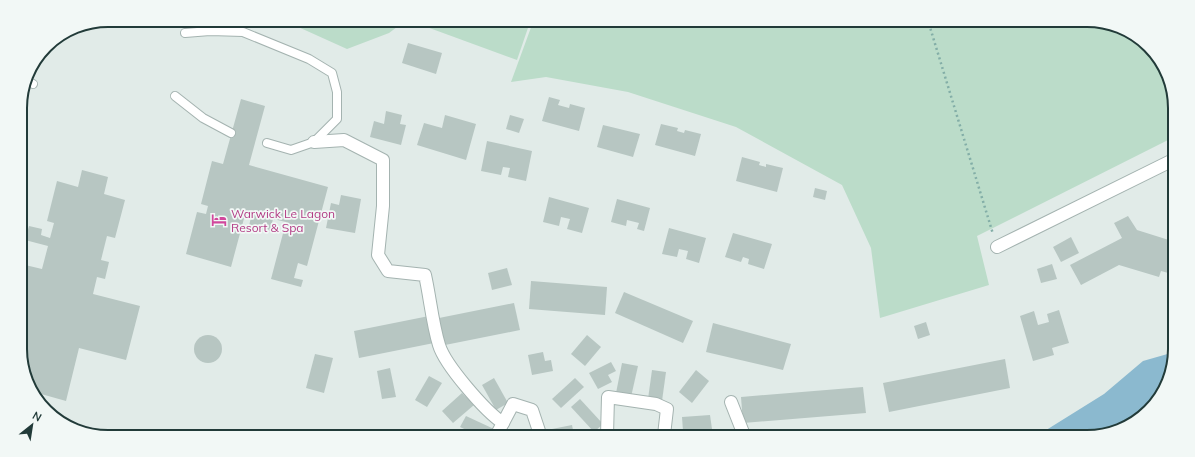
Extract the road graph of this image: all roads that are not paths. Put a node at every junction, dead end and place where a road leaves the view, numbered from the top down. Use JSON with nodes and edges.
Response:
{"nodes":[{"id":1,"x":185,"y":33,"type":"dead end"},
{"id":2,"x":175,"y":96,"type":"dead end"},
{"id":3,"x":231,"y":133,"type":"dead end"},
{"id":4,"x":314,"y":142,"type":"junction"},
{"id":5,"x":267,"y":144,"type":"dead end"},
{"id":6,"x":1168,"y":162,"type":"edge"},
{"id":7,"x":997,"y":247,"type":"road end"},
{"id":8,"x":731,"y":402,"type":"dead end"},
{"id":9,"x":503,"y":423,"type":"junction"},
{"id":10,"x":499,"y":430,"type":"edge"},
{"id":11,"x":539,"y":430,"type":"edge"},
{"id":12,"x":607,"y":430,"type":"edge"},
{"id":13,"x":665,"y":430,"type":"edge"},
{"id":14,"x":742,"y":430,"type":"edge"}],
"edges":[{"from":1,"to":4,"type":"lane"},
{"from":2,"to":3,"type":"lane"},
{"from":4,"to":5,"type":"lane"},
{"from":4,"to":9,"type":"street"},
{"from":6,"to":7,"type":"street"},
{"from":8,"to":14,"type":"street"},
{"from":9,"to":10,"type":"street"},
{"from":9,"to":11,"type":"street"},
{"from":12,"to":13,"type":"street"}]}
